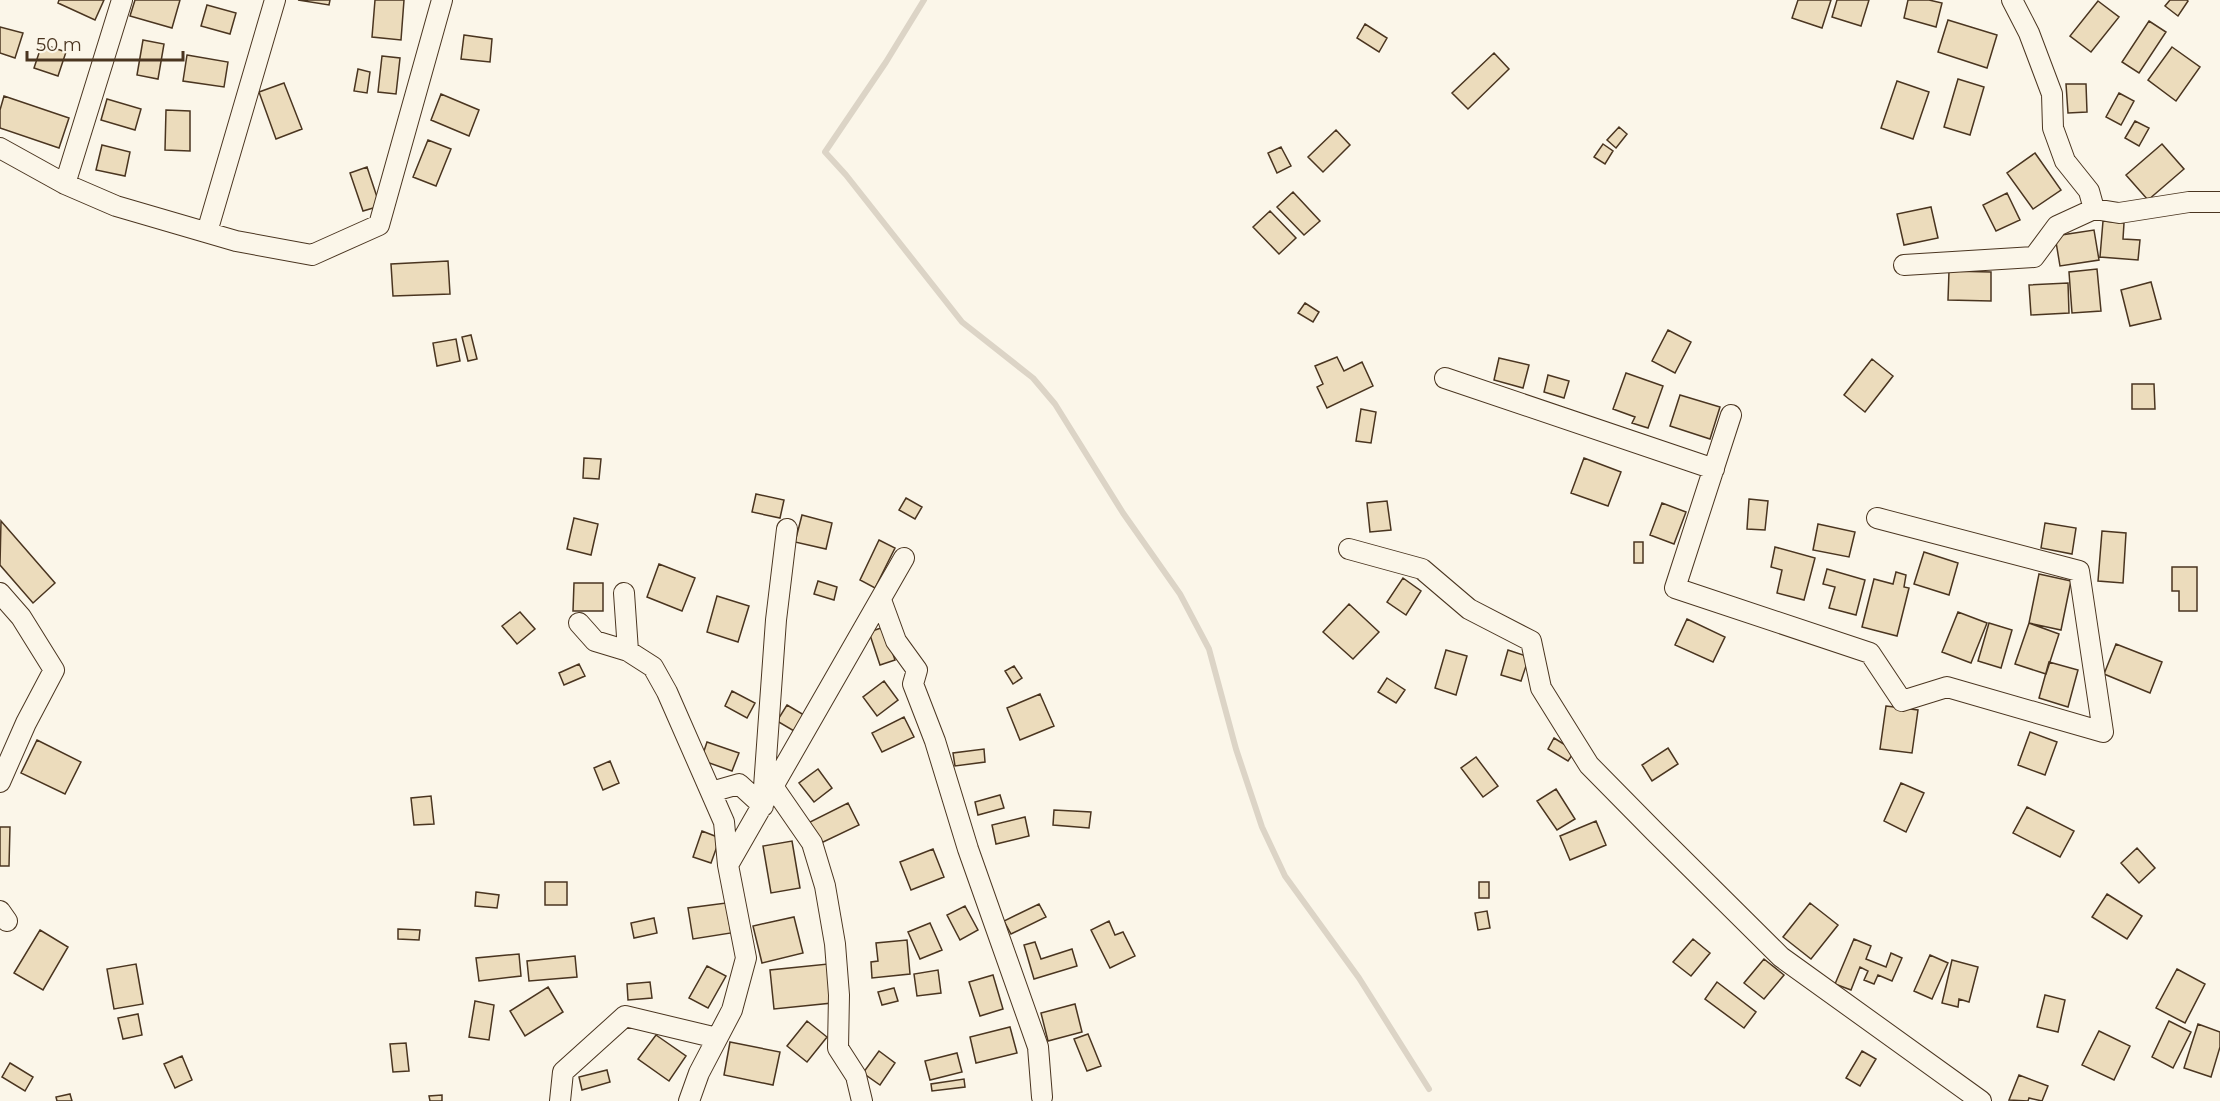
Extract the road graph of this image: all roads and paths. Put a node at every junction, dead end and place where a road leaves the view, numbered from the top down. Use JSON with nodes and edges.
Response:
{"nodes":[{"id":1,"x":122,"y":0,"type":"edge"},
{"id":2,"x":275,"y":0,"type":"edge"},
{"id":3,"x":442,"y":0,"type":"edge"},
{"id":4,"x":2012,"y":0,"type":"edge"},
{"id":5,"x":0,"y":148,"type":"edge"},
{"id":6,"x":64,"y":184,"type":"junction"},
{"id":7,"x":2220,"y":202,"type":"edge"},
{"id":8,"x":2094,"y":209,"type":"junction"},
{"id":9,"x":207,"y":232,"type":"junction"},
{"id":10,"x":1904,"y":265,"type":"dead end"},
{"id":11,"x":1445,"y":378,"type":"dead end"},
{"id":12,"x":1731,"y":415,"type":"dead end"},
{"id":13,"x":1714,"y":469,"type":"junction"},
{"id":14,"x":1877,"y":518,"type":"dead end"},
{"id":15,"x":787,"y":529,"type":"dead end"},
{"id":16,"x":1349,"y":549,"type":"dead end"},
{"id":17,"x":904,"y":558,"type":"dead end"},
{"id":18,"x":0,"y":593,"type":"edge"},
{"id":19,"x":624,"y":593,"type":"dead end"},
{"id":20,"x":881,"y":600,"type":"junction"},
{"id":21,"x":579,"y":622,"type":"dead end"},
{"id":22,"x":628,"y":651,"type":"junction"},
{"id":23,"x":0,"y":782,"type":"edge"},
{"id":24,"x":774,"y":788,"type":"junction"},
{"id":25,"x":711,"y":792,"type":"junction"},
{"id":26,"x":762,"y":807,"type":"junction"},
{"id":27,"x":728,"y":865,"type":"junction"},
{"id":28,"x":717,"y":1038,"type":"junction"},
{"id":29,"x":1042,"y":1097,"type":"dead end"},
{"id":30,"x":560,"y":1101,"type":"edge"},
{"id":31,"x":689,"y":1101,"type":"edge"},
{"id":32,"x":862,"y":1101,"type":"edge"},
{"id":33,"x":1981,"y":1101,"type":"edge"}],
"edges":[{"from":1,"to":6,"type":"street"},
{"from":2,"to":9,"type":"street"},
{"from":3,"to":9,"type":"street"},
{"from":4,"to":8,"type":"street"},
{"from":5,"to":6,"type":"street"},
{"from":6,"to":9,"type":"street"},
{"from":7,"to":8,"type":"street"},
{"from":8,"to":10,"type":"street"},
{"from":11,"to":13,"type":"street"},
{"from":12,"to":13,"type":"street"},
{"from":13,"to":14,"type":"street"},
{"from":15,"to":26,"type":"street"},
{"from":16,"to":33,"type":"street"},
{"from":17,"to":20,"type":"street"},
{"from":18,"to":23,"type":"street"},
{"from":19,"to":22,"type":"street"},
{"from":20,"to":24,"type":"street"},
{"from":20,"to":29,"type":"street"},
{"from":21,"to":22,"type":"street"},
{"from":22,"to":25,"type":"street"},
{"from":24,"to":26,"type":"street"},
{"from":24,"to":32,"type":"street"},
{"from":25,"to":26,"type":"street"},
{"from":25,"to":27,"type":"street"},
{"from":26,"to":27,"type":"street"},
{"from":27,"to":28,"type":"street"},
{"from":28,"to":30,"type":"street"},
{"from":28,"to":31,"type":"street"}]}
